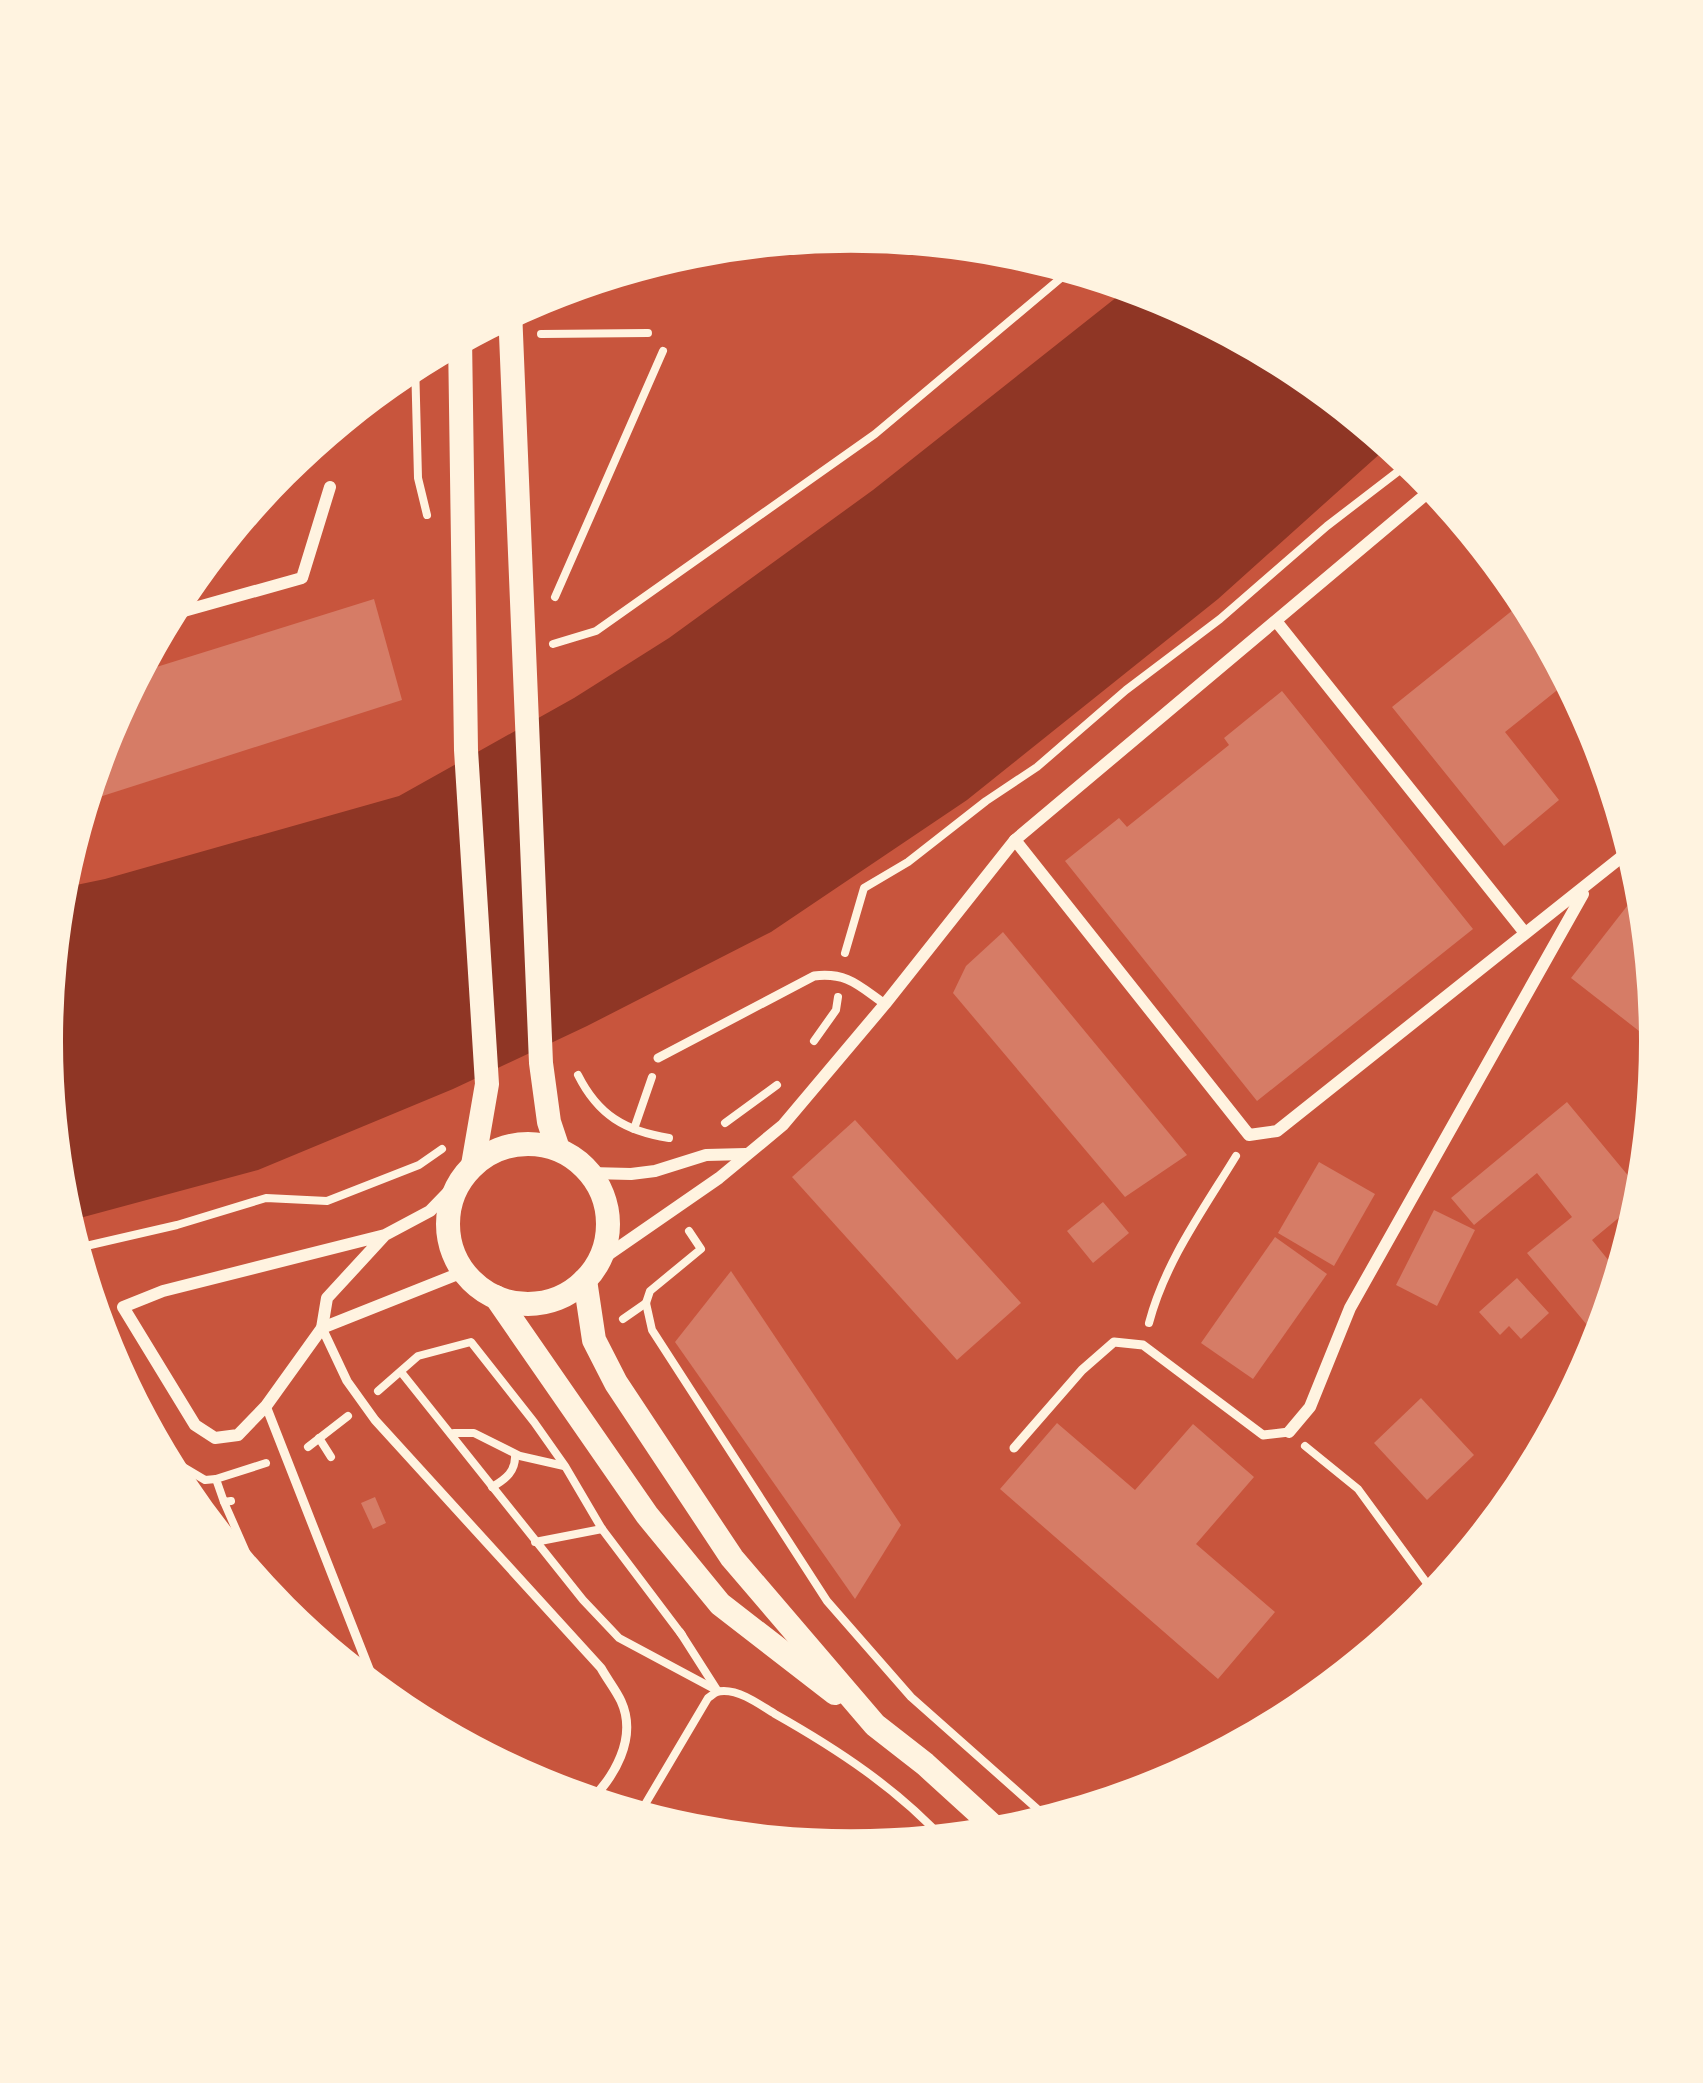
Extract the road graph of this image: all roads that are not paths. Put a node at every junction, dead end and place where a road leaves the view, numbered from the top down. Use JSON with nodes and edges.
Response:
{"nodes":[{"id":1,"x":511,"y":330,"type":"edge"},
{"id":2,"x":460,"y":357,"type":"edge"},
{"id":3,"x":330,"y":487,"type":"dead end"},
{"id":4,"x":1421,"y":497,"type":"edge"},
{"id":5,"x":193,"y":609,"type":"edge"},
{"id":6,"x":1276,"y":621,"type":"junction"},
{"id":7,"x":1015,"y":840,"type":"junction"},
{"id":8,"x":1618,"y":860,"type":"edge"},
{"id":9,"x":1587,"y":887,"type":"junction"},
{"id":10,"x":1525,"y":933,"type":"junction"},
{"id":11,"x":885,"y":1004,"type":"junction"},
{"id":12,"x":658,"y":1058,"type":"dead end"},
{"id":13,"x":558,"y":1149,"type":"junction"},
{"id":14,"x":748,"y":1154,"type":"junction"},
{"id":15,"x":467,"y":1172,"type":"junction"},
{"id":16,"x":590,"y":1173,"type":"junction"},
{"id":17,"x":385,"y":1234,"type":"junction"},
{"id":18,"x":592,"y":1271,"type":"junction"},
{"id":19,"x":463,"y":1272,"type":"junction"},
{"id":20,"x":496,"y":1298,"type":"junction"},
{"id":21,"x":322,"y":1328,"type":"junction"},
{"id":22,"x":266,"y":1406,"type":"junction"},
{"id":23,"x":1289,"y":1432,"type":"joint"},
{"id":24,"x":1014,"y":1448,"type":"dead end"},
{"id":25,"x":367,"y":1664,"type":"edge"},
{"id":26,"x":875,"y":1725,"type":"junction"},
{"id":27,"x":600,"y":1789,"type":"edge"},
{"id":28,"x":984,"y":1818,"type":"edge"}],
"edges":[{"from":1,"to":13,"type":"main road"},
{"from":2,"to":15,"type":"main road"},
{"from":3,"to":5,"type":"street"},
{"from":4,"to":6,"type":"street"},
{"from":6,"to":7,"type":"street"},
{"from":6,"to":10,"type":"street"},
{"from":7,"to":10,"type":"street"},
{"from":7,"to":11,"type":"street"},
{"from":8,"to":9,"type":"street"},
{"from":9,"to":10,"type":"street"},
{"from":9,"to":23,"type":"street"},
{"from":11,"to":12,"type":"lane"},
{"from":11,"to":14,"type":"street"},
{"from":13,"to":15,"type":"main road"},
{"from":13,"to":16,"type":"main road"},
{"from":14,"to":16,"type":"street"},
{"from":14,"to":18,"type":"street"},
{"from":15,"to":17,"type":"street"},
{"from":15,"to":19,"type":"main road"},
{"from":16,"to":18,"type":"main road"},
{"from":17,"to":21,"type":"street"},
{"from":17,"to":22,"type":"street"},
{"from":18,"to":20,"type":"main road"},
{"from":18,"to":26,"type":"main road"},
{"from":19,"to":20,"type":"main road"},
{"from":19,"to":21,"type":"street"},
{"from":20,"to":26,"type":"main road"},
{"from":21,"to":22,"type":"street"},
{"from":21,"to":27,"type":"lane"},
{"from":22,"to":25,"type":"lane"},
{"from":23,"to":24,"type":"lane"},
{"from":26,"to":28,"type":"main road"}]}
